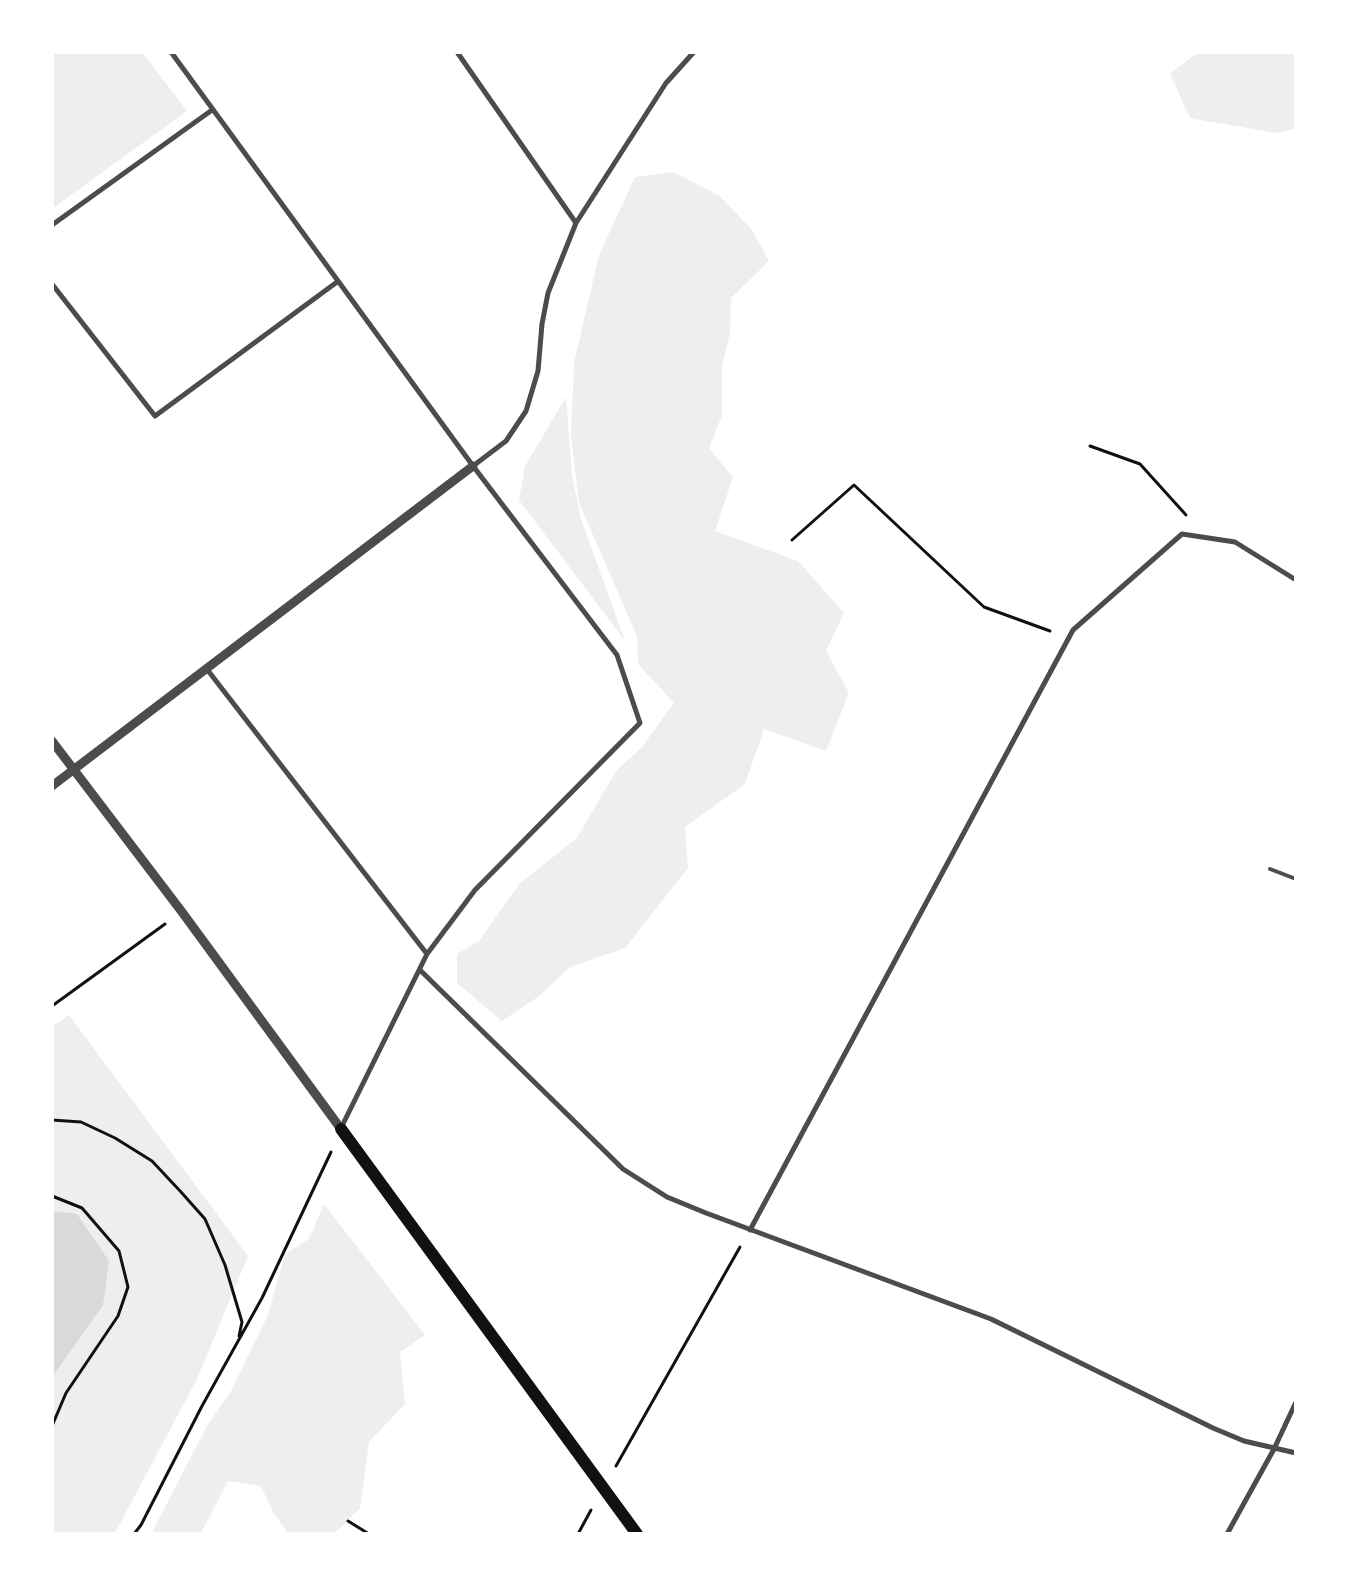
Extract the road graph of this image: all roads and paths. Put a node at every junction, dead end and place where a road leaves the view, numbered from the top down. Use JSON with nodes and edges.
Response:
{"nodes":[{"id":1,"x":171,"y":52,"type":"edge"},
{"id":2,"x":457,"y":52,"type":"edge"},
{"id":3,"x":694,"y":52,"type":"edge"},
{"id":4,"x":212,"y":110,"type":"junction"},
{"id":5,"x":576,"y":223,"type":"junction"},
{"id":6,"x":52,"y":225,"type":"edge"},
{"id":7,"x":338,"y":282,"type":"junction"},
{"id":8,"x":52,"y":284,"type":"edge"},
{"id":9,"x":1090,"y":446,"type":"dead end"},
{"id":10,"x":473,"y":466,"type":"junction"},
{"id":11,"x":1206,"y":538,"type":"junction"},
{"id":12,"x":792,"y":540,"type":"dead end"},
{"id":13,"x":1296,"y":580,"type":"edge"},
{"id":14,"x":1073,"y":630,"type":"junction"},
{"id":15,"x":206,"y":668,"type":"junction"},
{"id":16,"x":52,"y":741,"type":"edge"},
{"id":17,"x":74,"y":770,"type":"junction"},
{"id":18,"x":52,"y":786,"type":"edge"},
{"id":19,"x":1270,"y":869,"type":"dead end"},
{"id":20,"x":1296,"y":879,"type":"edge"},
{"id":21,"x":182,"y":912,"type":"junction"},
{"id":22,"x":427,"y":954,"type":"junction"},
{"id":23,"x":420,"y":970,"type":"junction"},
{"id":24,"x":52,"y":1006,"type":"edge"},
{"id":25,"x":52,"y":1120,"type":"edge"},
{"id":26,"x":341,"y":1129,"type":"junction"},
{"id":27,"x":52,"y":1196,"type":"edge"},
{"id":28,"x":750,"y":1230,"type":"junction"},
{"id":29,"x":239,"y":1338,"type":"junction"},
{"id":30,"x":1296,"y":1402,"type":"edge"},
{"id":31,"x":52,"y":1426,"type":"edge"},
{"id":32,"x":1274,"y":1449,"type":"junction"},
{"id":33,"x":1296,"y":1453,"type":"edge"},
{"id":34,"x":603,"y":1488,"type":"junction"},
{"id":35,"x":348,"y":1521,"type":"dead end"},
{"id":36,"x":134,"y":1534,"type":"edge"},
{"id":37,"x":369,"y":1534,"type":"edge"},
{"id":38,"x":578,"y":1534,"type":"edge"},
{"id":39,"x":637,"y":1534,"type":"edge"},
{"id":40,"x":1227,"y":1534,"type":"edge"}],
"edges":[{"from":1,"to":4,"type":"street"},
{"from":2,"to":5,"type":"street"},
{"from":3,"to":5,"type":"street"},
{"from":4,"to":6,"type":"street"},
{"from":4,"to":7,"type":"street"},
{"from":5,"to":10,"type":"street"},
{"from":7,"to":8,"type":"street"},
{"from":7,"to":10,"type":"street"},
{"from":9,"to":11,"type":"path"},
{"from":10,"to":15,"type":"street"},
{"from":10,"to":22,"type":"street"},
{"from":11,"to":13,"type":"street"},
{"from":11,"to":14,"type":"street"},
{"from":12,"to":14,"type":"path"},
{"from":14,"to":28,"type":"street"},
{"from":15,"to":17,"type":"street"},
{"from":15,"to":22,"type":"street"},
{"from":16,"to":17,"type":"street"},
{"from":17,"to":18,"type":"street"},
{"from":17,"to":21,"type":"street"},
{"from":19,"to":20,"type":"lane"},
{"from":21,"to":24,"type":"path"},
{"from":21,"to":26,"type":"street"},
{"from":22,"to":23,"type":"street"},
{"from":23,"to":26,"type":"street"},
{"from":23,"to":28,"type":"street"},
{"from":25,"to":29,"type":"path"},
{"from":26,"to":29,"type":"path"},
{"from":26,"to":34,"type":"main road"},
{"from":27,"to":31,"type":"path"},
{"from":28,"to":32,"type":"street"},
{"from":28,"to":34,"type":"path"},
{"from":29,"to":36,"type":"path"},
{"from":30,"to":32,"type":"street"},
{"from":32,"to":33,"type":"street"},
{"from":32,"to":40,"type":"street"},
{"from":34,"to":38,"type":"path"},
{"from":34,"to":39,"type":"main road"},
{"from":35,"to":37,"type":"path"}]}
